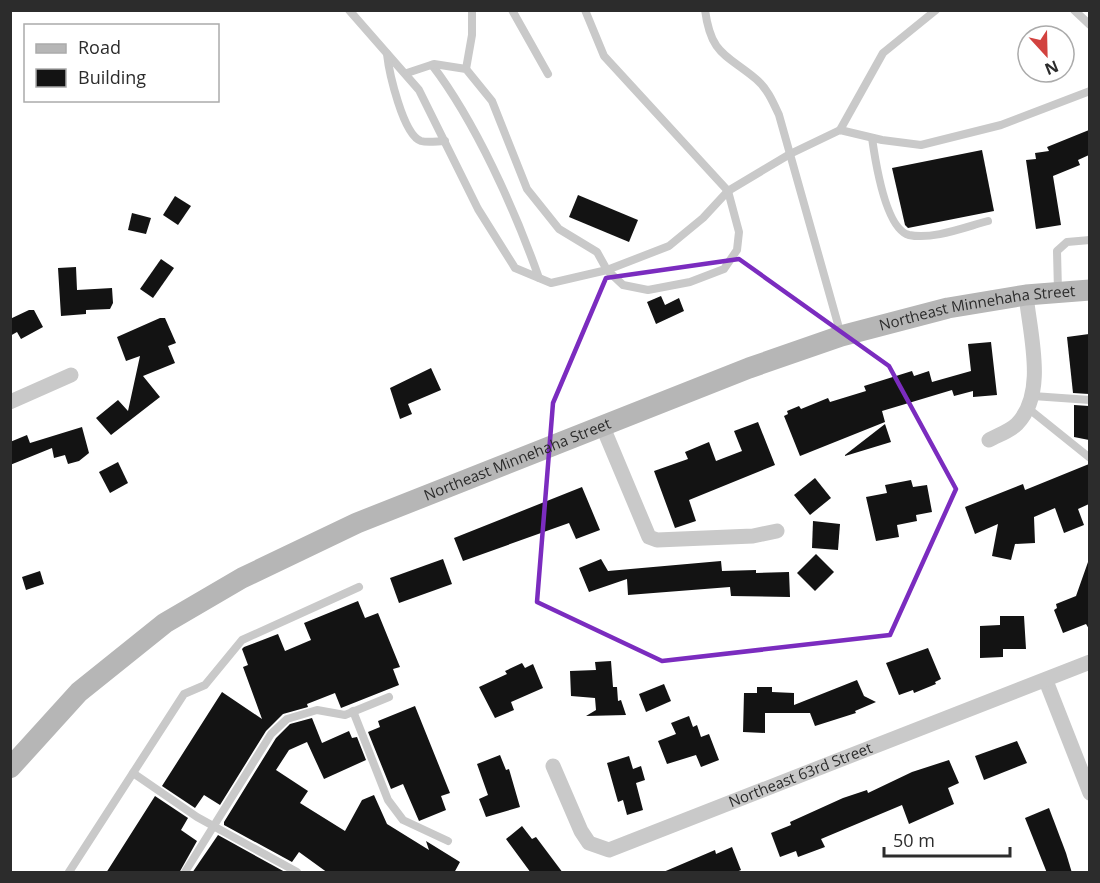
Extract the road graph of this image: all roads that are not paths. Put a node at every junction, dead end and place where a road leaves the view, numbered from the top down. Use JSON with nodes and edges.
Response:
{"nodes":[{"id":1,"x":349,"y":10,"type":"edge"},
{"id":2,"x":472,"y":10,"type":"edge"},
{"id":3,"x":512,"y":10,"type":"edge"},
{"id":4,"x":585,"y":10,"type":"edge"},
{"id":5,"x":705,"y":10,"type":"edge"},
{"id":6,"x":936,"y":10,"type":"edge"},
{"id":7,"x":1074,"y":10,"type":"edge"},
{"id":8,"x":1089,"y":25,"type":"edge"},
{"id":9,"x":387,"y":52,"type":"junction"},
{"id":10,"x":432,"y":65,"type":"junction"},
{"id":11,"x":466,"y":69,"type":"junction"},
{"id":12,"x":407,"y":73,"type":"junction"},
{"id":13,"x":548,"y":74,"type":"dead end"},
{"id":14,"x":1089,"y":91,"type":"edge"},
{"id":15,"x":840,"y":130,"type":"junction"},
{"id":16,"x":872,"y":138,"type":"junction"},
{"id":17,"x":445,"y":141,"type":"junction"},
{"id":18,"x":790,"y":154,"type":"junction"},
{"id":19,"x":728,"y":191,"type":"junction"},
{"id":20,"x":988,"y":221,"type":"dead end"},
{"id":21,"x":1089,"y":240,"type":"edge"},
{"id":22,"x":607,"y":270,"type":"junction"},
{"id":23,"x":539,"y":278,"type":"junction"},
{"id":24,"x":1089,"y":290,"type":"edge"},
{"id":25,"x":1058,"y":293,"type":"junction"},
{"id":26,"x":1026,"y":296,"type":"junction"},
{"id":27,"x":841,"y":336,"type":"junction"},
{"id":28,"x":71,"y":375,"type":"dead end"},
{"id":29,"x":1089,"y":400,"type":"edge"},
{"id":30,"x":10,"y":402,"type":"edge"},
{"id":31,"x":1031,"y":403,"type":"junction"},
{"id":32,"x":602,"y":425,"type":"junction"},
{"id":33,"x":989,"y":440,"type":"dead end"},
{"id":34,"x":1089,"y":458,"type":"edge"},
{"id":35,"x":777,"y":531,"type":"dead end"},
{"id":36,"x":359,"y":587,"type":"dead end"},
{"id":37,"x":1089,"y":662,"type":"edge"},
{"id":38,"x":1046,"y":681,"type":"junction"},
{"id":39,"x":389,"y":697,"type":"dead end"},
{"id":40,"x":353,"y":711,"type":"junction"},
{"id":41,"x":553,"y":766,"type":"dead end"},
{"id":42,"x":10,"y":768,"type":"edge"},
{"id":43,"x":133,"y":773,"type":"junction"},
{"id":44,"x":1089,"y":793,"type":"edge"},
{"id":45,"x":213,"y":826,"type":"junction"},
{"id":46,"x":448,"y":841,"type":"dead end"},
{"id":47,"x":69,"y":873,"type":"edge"},
{"id":48,"x":185,"y":873,"type":"edge"},
{"id":49,"x":297,"y":873,"type":"edge"}],
"edges":[{"from":1,"to":9,"type":"lane"},
{"from":2,"to":11,"type":"lane"},
{"from":3,"to":13,"type":"lane"},
{"from":4,"to":19,"type":"lane"},
{"from":5,"to":18,"type":"lane"},
{"from":6,"to":15,"type":"lane"},
{"from":7,"to":8,"type":"lane"},
{"from":9,"to":12,"type":"lane"},
{"from":9,"to":17,"type":"lane"},
{"from":10,"to":11,"type":"lane"},
{"from":10,"to":12,"type":"lane"},
{"from":10,"to":23,"type":"lane"},
{"from":11,"to":22,"type":"lane"},
{"from":12,"to":17,"type":"lane"},
{"from":14,"to":16,"type":"lane"},
{"from":15,"to":16,"type":"lane"},
{"from":15,"to":18,"type":"lane"},
{"from":16,"to":20,"type":"lane"},
{"from":17,"to":23,"type":"lane"},
{"from":18,"to":19,"type":"lane"},
{"from":18,"to":27,"type":"lane"},
{"from":19,"to":22,"type":"lane"},
{"from":19,"to":22,"type":"lane"},
{"from":21,"to":25,"type":"lane"},
{"from":22,"to":23,"type":"lane"},
{"from":24,"to":25,"type":"main road","name":"Northeast Minnehaha Street"},
{"from":25,"to":26,"type":"main road","name":"Northeast Minnehaha Street"},
{"from":26,"to":27,"type":"main road","name":"Northeast Minnehaha Street"},
{"from":26,"to":31,"type":"street"},
{"from":27,"to":32,"type":"main road","name":"Northeast Minnehaha Street"},
{"from":28,"to":30,"type":"street"},
{"from":29,"to":31,"type":"lane"},
{"from":31,"to":33,"type":"street"},
{"from":31,"to":34,"type":"lane"},
{"from":32,"to":35,"type":"street"},
{"from":32,"to":42,"type":"main road","name":"Northeast Minnehaha Street"},
{"from":36,"to":43,"type":"lane"},
{"from":37,"to":38,"type":"street","name":"Northeast 63rd Street"},
{"from":38,"to":41,"type":"street","name":"Northeast 63rd Street"},
{"from":38,"to":44,"type":"street"},
{"from":39,"to":40,"type":"lane"},
{"from":40,"to":45,"type":"lane"},
{"from":40,"to":46,"type":"lane"},
{"from":43,"to":45,"type":"lane"},
{"from":43,"to":47,"type":"lane"},
{"from":45,"to":48,"type":"lane"},
{"from":45,"to":49,"type":"lane"}]}
